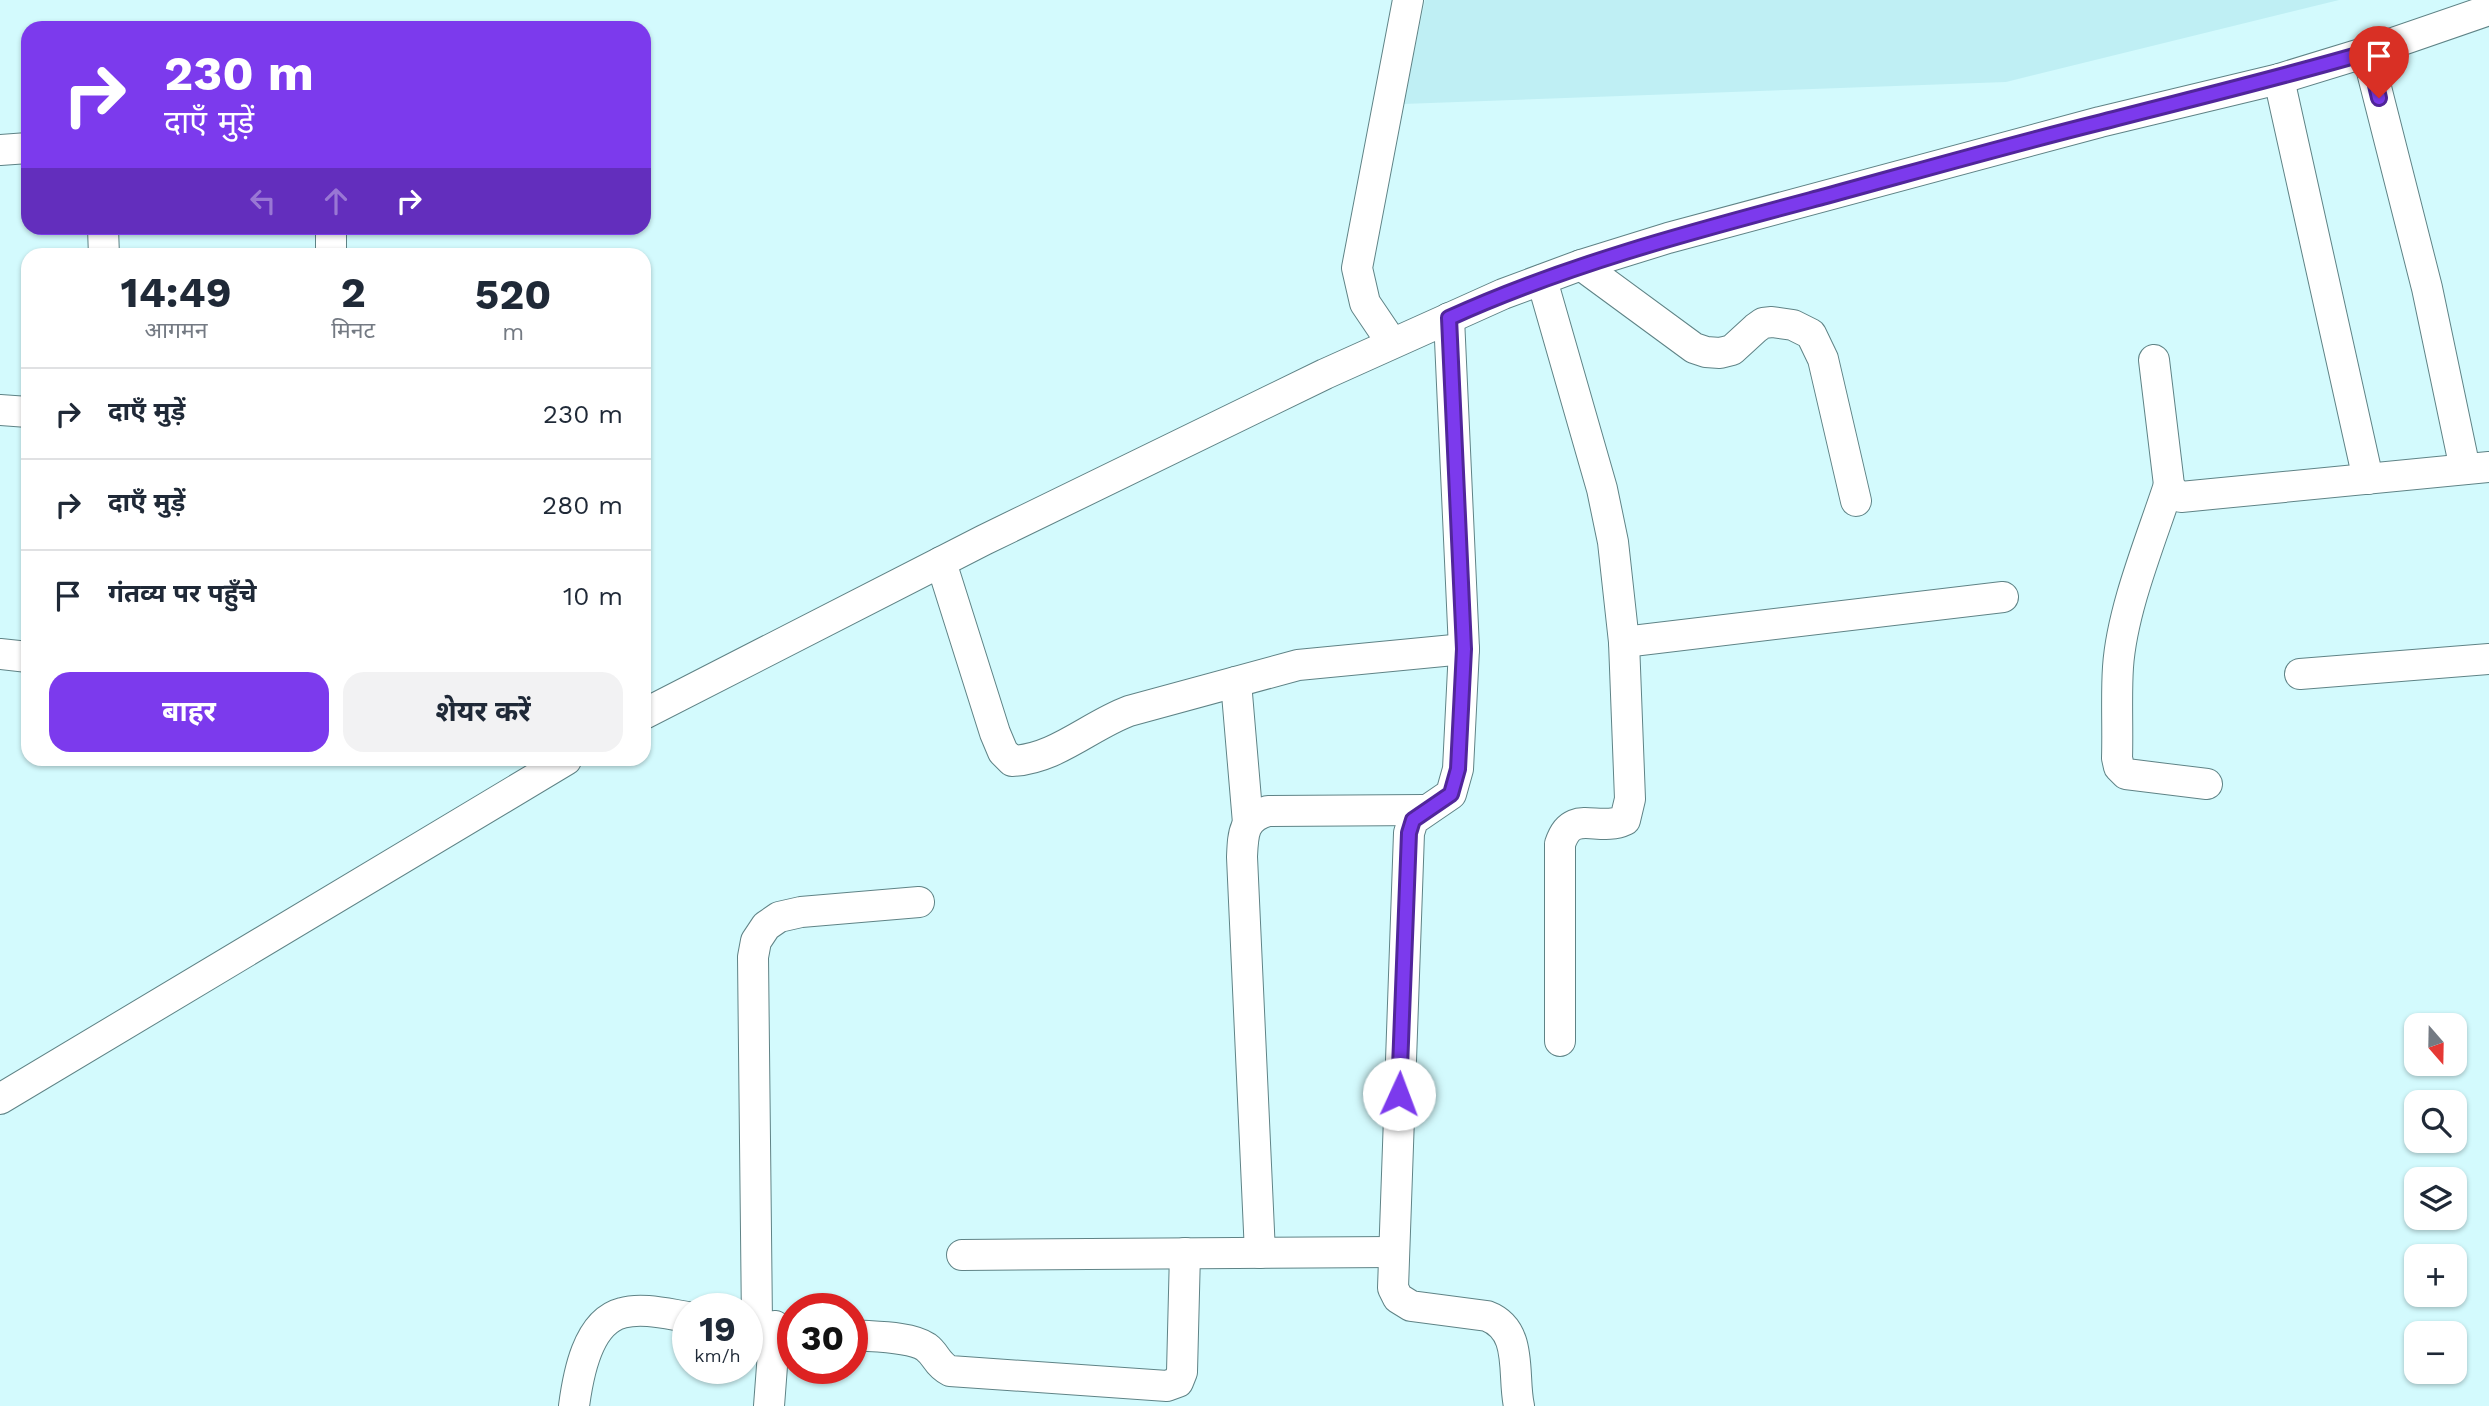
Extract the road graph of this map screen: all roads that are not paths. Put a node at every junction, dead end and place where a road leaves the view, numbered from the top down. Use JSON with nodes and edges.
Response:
{"nodes":[{"id":1,"x":1408,"y":0,"type":"edge"},
{"id":2,"x":2489,"y":10,"type":"edge"},
{"id":3,"x":2368,"y":52,"type":"junction"},
{"id":4,"x":2279,"y":79,"type":"junction"},
{"id":5,"x":21,"y":148,"type":"edge"},
{"id":6,"x":0,"y":149,"type":"edge"},
{"id":7,"x":1581,"y":265,"type":"junction"},
{"id":8,"x":1542,"y":280,"type":"junction"},
{"id":9,"x":1449,"y":318,"type":"junction"},
{"id":10,"x":1392,"y":343,"type":"junction"},
{"id":11,"x":2154,"y":360,"type":"dead end"},
{"id":12,"x":0,"y":410,"type":"edge"},
{"id":13,"x":21,"y":412,"type":"edge"},
{"id":14,"x":2477,"y":468,"type":"edge"},
{"id":15,"x":2368,"y":479,"type":"junction"},
{"id":16,"x":2169,"y":485,"type":"junction"},
{"id":17,"x":1856,"y":501,"type":"dead end"},
{"id":18,"x":941,"y":562,"type":"junction"},
{"id":19,"x":2003,"y":597,"type":"dead end"},
{"id":20,"x":1625,"y":642,"type":"junction"},
{"id":21,"x":1464,"y":649,"type":"junction"},
{"id":22,"x":0,"y":654,"type":"edge"},
{"id":23,"x":21,"y":656,"type":"edge"},
{"id":24,"x":2489,"y":659,"type":"edge"},
{"id":25,"x":2300,"y":674,"type":"dead end"},
{"id":26,"x":1237,"y":682,"type":"junction"},
{"id":27,"x":651,"y":710,"type":"edge"},
{"id":28,"x":550,"y":766,"type":"edge"},
{"id":29,"x":2207,"y":784,"type":"dead end"},
{"id":30,"x":1425,"y":810,"type":"junction"},
{"id":31,"x":1248,"y":823,"type":"junction"},
{"id":32,"x":919,"y":902,"type":"dead end"},
{"id":33,"x":1560,"y":1041,"type":"dead end"},
{"id":34,"x":0,"y":1098,"type":"edge"},
{"id":35,"x":1393,"y":1252,"type":"junction"},
{"id":36,"x":1185,"y":1253,"type":"junction"},
{"id":37,"x":1260,"y":1253,"type":"junction"},
{"id":38,"x":962,"y":1255,"type":"dead end"},
{"id":39,"x":672,"y":1315,"type":"edge"},
{"id":40,"x":768,"y":1325,"type":"edge"},
{"id":41,"x":868,"y":1337,"type":"edge"},
{"id":42,"x":574,"y":1406,"type":"edge"},
{"id":43,"x":769,"y":1406,"type":"edge"},
{"id":44,"x":1519,"y":1406,"type":"edge"}],
"edges":[{"from":1,"to":10,"type":"street"},
{"from":2,"to":3,"type":"street"},
{"from":3,"to":4,"type":"street"},
{"from":3,"to":14,"type":"street"},
{"from":4,"to":7,"type":"street"},
{"from":4,"to":15,"type":"street"},
{"from":5,"to":6,"type":"street"},
{"from":7,"to":8,"type":"street"},
{"from":7,"to":17,"type":"street"},
{"from":8,"to":9,"type":"street"},
{"from":8,"to":20,"type":"street"},
{"from":9,"to":10,"type":"street"},
{"from":9,"to":21,"type":"street"},
{"from":10,"to":18,"type":"street"},
{"from":11,"to":16,"type":"street"},
{"from":12,"to":13,"type":"street"},
{"from":14,"to":15,"type":"street"},
{"from":15,"to":16,"type":"street"},
{"from":16,"to":29,"type":"street"},
{"from":18,"to":26,"type":"street"},
{"from":18,"to":27,"type":"street"},
{"from":19,"to":20,"type":"street"},
{"from":20,"to":33,"type":"street"},
{"from":21,"to":26,"type":"street"},
{"from":21,"to":30,"type":"street"},
{"from":22,"to":23,"type":"street"},
{"from":24,"to":25,"type":"street"},
{"from":26,"to":31,"type":"street"},
{"from":28,"to":34,"type":"street"},
{"from":30,"to":31,"type":"street"},
{"from":30,"to":35,"type":"street"},
{"from":31,"to":37,"type":"street"},
{"from":32,"to":40,"type":"street"},
{"from":35,"to":37,"type":"street"},
{"from":35,"to":44,"type":"street"},
{"from":36,"to":37,"type":"street"},
{"from":36,"to":38,"type":"street"},
{"from":36,"to":41,"type":"street"},
{"from":39,"to":42,"type":"street"},
{"from":40,"to":43,"type":"street"}]}
